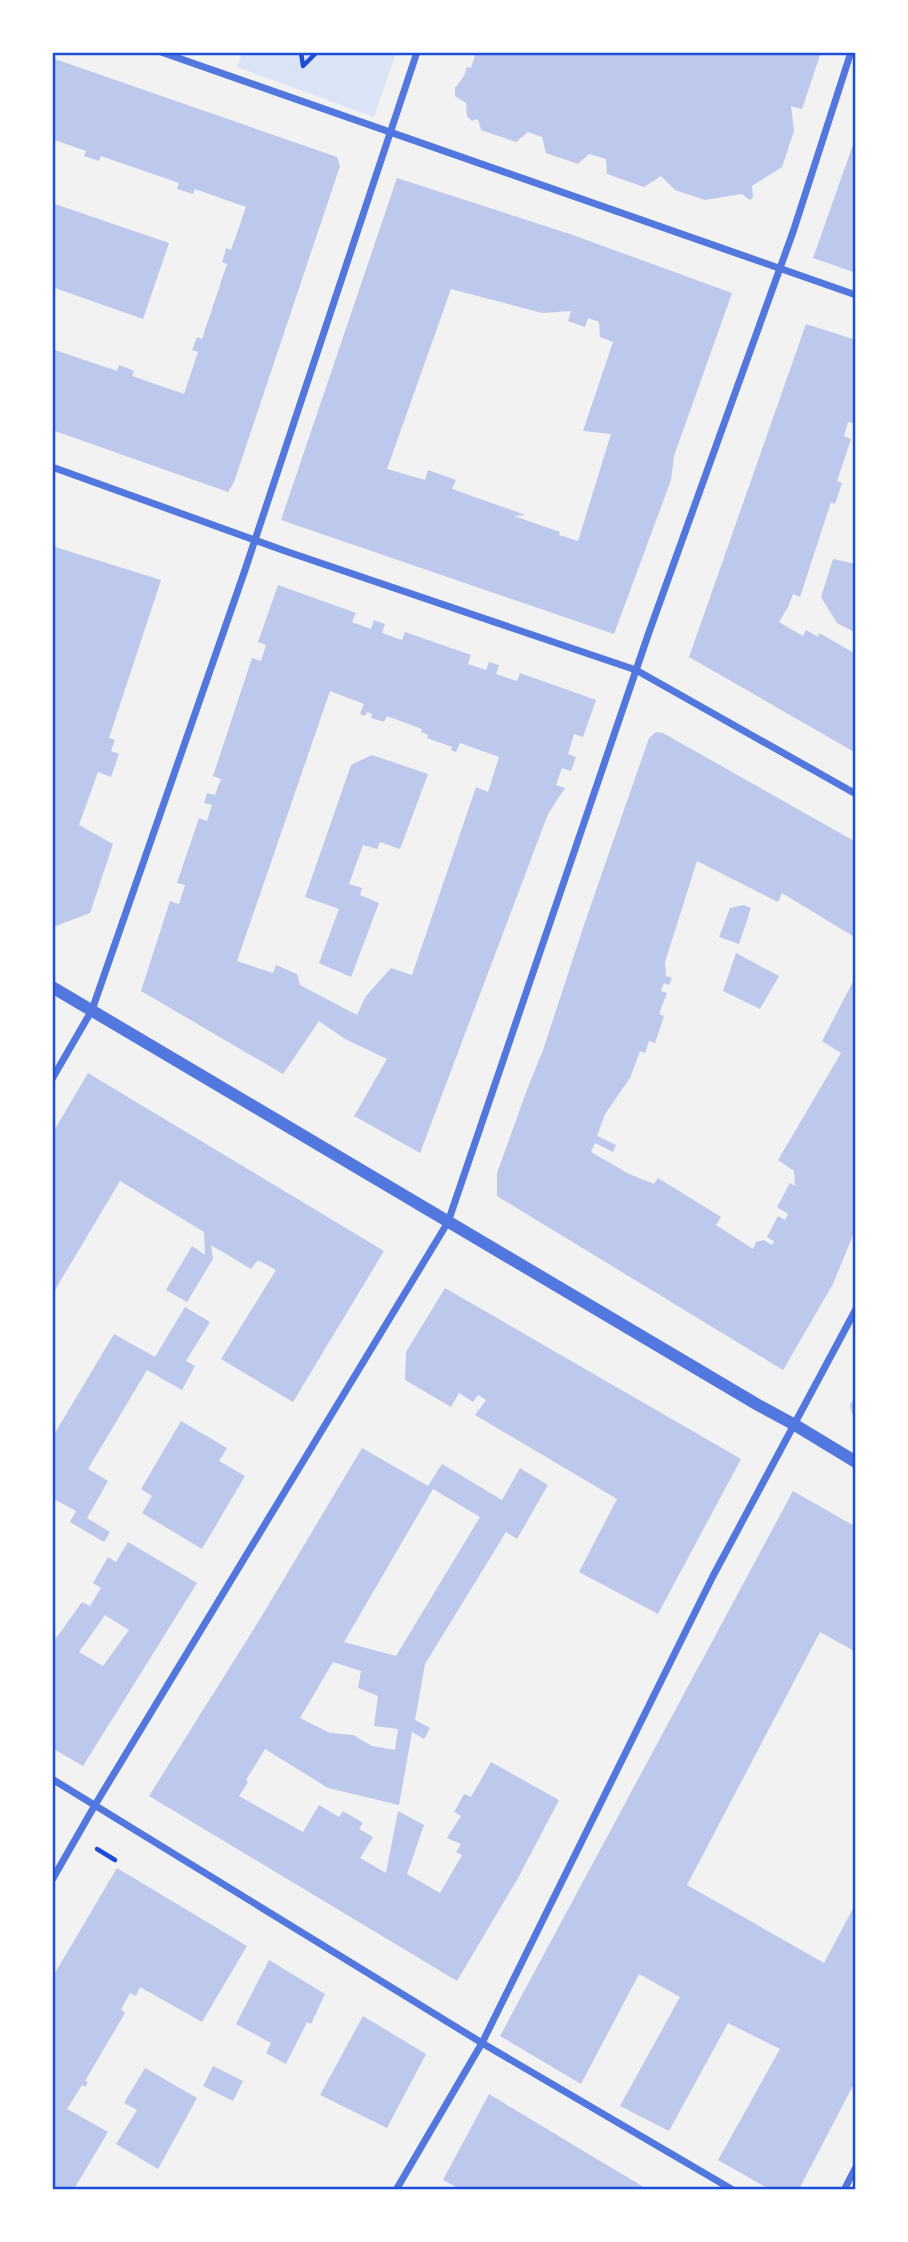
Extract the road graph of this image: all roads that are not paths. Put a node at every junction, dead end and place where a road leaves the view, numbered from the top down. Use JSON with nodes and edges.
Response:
{"nodes":[{"id":1,"x":161,"y":52,"type":"edge"},
{"id":2,"x":417,"y":52,"type":"edge"},
{"id":3,"x":851,"y":52,"type":"edge"},
{"id":4,"x":389,"y":133,"type":"junction"},
{"id":5,"x":780,"y":268,"type":"junction"},
{"id":6,"x":856,"y":295,"type":"edge"},
{"id":7,"x":52,"y":467,"type":"edge"},
{"id":8,"x":255,"y":540,"type":"junction"},
{"id":9,"x":636,"y":670,"type":"junction"},
{"id":10,"x":856,"y":794,"type":"edge"},
{"id":11,"x":52,"y":987,"type":"edge"},
{"id":12,"x":92,"y":1010,"type":"junction"},
{"id":13,"x":52,"y":1079,"type":"edge"},
{"id":14,"x":448,"y":1222,"type":"junction"},
{"id":15,"x":856,"y":1309,"type":"edge"},
{"id":16,"x":796,"y":1425,"type":"junction"},
{"id":17,"x":856,"y":1462,"type":"edge"},
{"id":18,"x":52,"y":1779,"type":"edge"},
{"id":19,"x":95,"y":1805,"type":"junction"},
{"id":20,"x":52,"y":1880,"type":"edge"},
{"id":21,"x":482,"y":2043,"type":"junction"},
{"id":22,"x":856,"y":2168,"type":"edge"},
{"id":23,"x":396,"y":2189,"type":"edge"},
{"id":24,"x":733,"y":2189,"type":"edge"},
{"id":25,"x":844,"y":2189,"type":"edge"}],
"edges":[{"from":1,"to":4,"type":"street"},
{"from":2,"to":4,"type":"street"},
{"from":3,"to":5,"type":"street"},
{"from":4,"to":5,"type":"street"},
{"from":4,"to":8,"type":"street"},
{"from":5,"to":6,"type":"street"},
{"from":5,"to":9,"type":"street"},
{"from":7,"to":8,"type":"street"},
{"from":8,"to":9,"type":"street"},
{"from":8,"to":12,"type":"street"},
{"from":9,"to":10,"type":"street"},
{"from":9,"to":14,"type":"street"},
{"from":11,"to":12,"type":"street"},
{"from":12,"to":13,"type":"street"},
{"from":12,"to":14,"type":"street"},
{"from":14,"to":16,"type":"street"},
{"from":14,"to":19,"type":"street"},
{"from":15,"to":16,"type":"street"},
{"from":16,"to":17,"type":"street"},
{"from":16,"to":21,"type":"street"},
{"from":18,"to":19,"type":"street"},
{"from":19,"to":20,"type":"street"},
{"from":19,"to":21,"type":"street"},
{"from":21,"to":23,"type":"street"},
{"from":21,"to":24,"type":"street"},
{"from":22,"to":25,"type":"street"}]}
